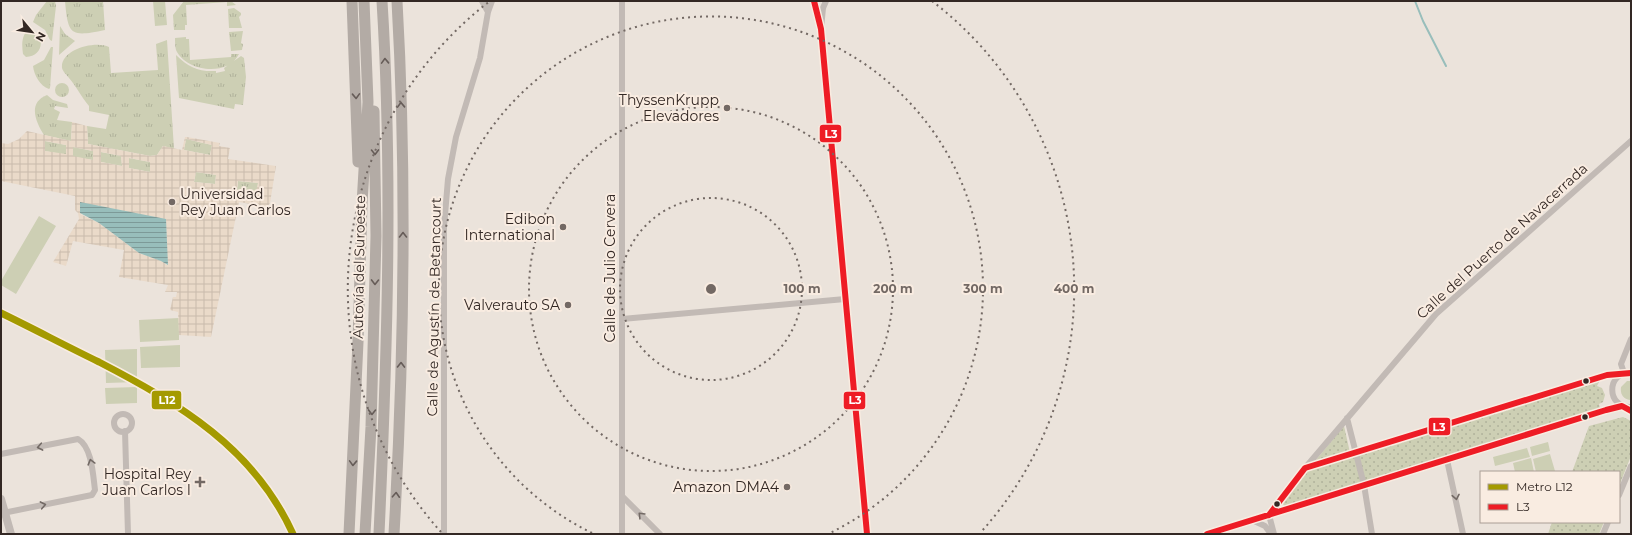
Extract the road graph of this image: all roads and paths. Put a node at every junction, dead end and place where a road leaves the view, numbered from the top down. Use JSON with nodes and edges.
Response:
{"nodes":[{"id":1,"x":352,"y":1,"type":"edge"},
{"id":2,"x":364,"y":1,"type":"edge"},
{"id":3,"x":369,"y":1,"type":"edge"},
{"id":4,"x":382,"y":1,"type":"edge"},
{"id":5,"x":396,"y":1,"type":"edge"},
{"id":6,"x":482,"y":1,"type":"edge"},
{"id":7,"x":492,"y":1,"type":"edge"},
{"id":8,"x":622,"y":1,"type":"edge"},
{"id":9,"x":814,"y":1,"type":"edge"},
{"id":10,"x":826,"y":1,"type":"edge"},
{"id":11,"x":488,"y":12,"type":"junction"},
{"id":12,"x":821,"y":29,"type":"junction"},
{"id":13,"x":1631,"y":141,"type":"edge"},
{"id":14,"x":360,"y":270,"type":"junction"},
{"id":15,"x":845,"y":299,"type":"junction"},
{"id":16,"x":622,"y":319,"type":"junction"},
{"id":17,"x":1631,"y":339,"type":"edge"},
{"id":18,"x":1631,"y":373,"type":"edge"},
{"id":19,"x":1622,"y":374,"type":"junction"},
{"id":20,"x":1623,"y":406,"type":"junction"},
{"id":21,"x":1631,"y":407,"type":"edge"},
{"id":22,"x":1631,"y":411,"type":"edge"},
{"id":23,"x":1347,"y":418,"type":"junction"},
{"id":24,"x":125,"y":431,"type":"dead end"},
{"id":25,"x":1356,"y":452,"type":"junction"},
{"id":26,"x":1,"y":454,"type":"edge"},
{"id":27,"x":1448,"y":460,"type":"junction"},
{"id":28,"x":1631,"y":466,"type":"edge"},
{"id":29,"x":1305,"y":468,"type":"junction"},
{"id":30,"x":1364,"y":485,"type":"junction"},
{"id":31,"x":1620,"y":494,"type":"edge"},
{"id":32,"x":623,"y":497,"type":"junction"},
{"id":33,"x":1,"y":498,"type":"edge"},
{"id":34,"x":3,"y":513,"type":"edge"},
{"id":35,"x":1269,"y":515,"type":"junction"},
{"id":36,"x":1252,"y":520,"type":"junction"},
{"id":37,"x":1608,"y":523,"type":"edge"},
{"id":38,"x":11,"y":534,"type":"edge"},
{"id":39,"x":128,"y":534,"type":"edge"},
{"id":40,"x":349,"y":534,"type":"edge"},
{"id":41,"x":365,"y":534,"type":"edge"},
{"id":42,"x":379,"y":534,"type":"edge"},
{"id":43,"x":394,"y":534,"type":"edge"},
{"id":44,"x":444,"y":534,"type":"edge"},
{"id":45,"x":622,"y":534,"type":"edge"},
{"id":46,"x":660,"y":534,"type":"edge"},
{"id":47,"x":867,"y":534,"type":"edge"},
{"id":48,"x":1207,"y":534,"type":"edge"},
{"id":49,"x":1272,"y":534,"type":"edge"},
{"id":50,"x":1372,"y":534,"type":"edge"},
{"id":51,"x":1463,"y":534,"type":"edge"},
{"id":52,"x":1603,"y":534,"type":"edge"}],
"edges":[{"from":1,"to":14,"type":"highway","one_way":true},
{"from":2,"to":14,"type":"highway"},
{"from":3,"to":41,"type":"highway","name":"Autovía del Suroeste","one_way":true},
{"from":42,"to":4,"type":"highway","name":"Autovía del Suroeste","one_way":true},
{"from":43,"to":5,"type":"highway","one_way":true},
{"from":6,"to":11,"type":"street"},
{"from":7,"to":11,"type":"street","name":"Calle de Agustín de Betancourt"},
{"from":8,"to":16,"type":"street","name":"Calle de Julio Cervera"},
{"from":9,"to":12,"type":"street"},
{"from":10,"to":12,"type":"street"},
{"from":11,"to":44,"type":"street","name":"Calle de Agustín de Betancourt"},
{"from":12,"to":15,"type":"street"},
{"from":13,"to":23,"type":"street","name":"Calle del Puerto de Navacerrada"},
{"from":14,"to":40,"type":"highway","one_way":true},
{"from":15,"to":16,"type":"street"},
{"from":15,"to":47,"type":"street"},
{"from":16,"to":32,"type":"street","name":"Calle de Julio Cervera"},
{"from":17,"to":19,"type":"street"},
{"from":18,"to":19,"type":"street"},
{"from":19,"to":20,"type":"street"},
{"from":19,"to":25,"type":"street"},
{"from":20,"to":21,"type":"street"},
{"from":20,"to":22,"type":"street"},
{"from":20,"to":27,"type":"street"},
{"from":23,"to":25,"type":"street"},
{"from":23,"to":29,"type":"street","name":"Calle del Puerto de Navacerrada"},
{"from":24,"to":39,"type":"street"},
{"from":25,"to":29,"type":"street"},
{"from":25,"to":30,"type":"street"},
{"from":34,"to":26,"type":"street","one_way":true},
{"from":27,"to":30,"type":"street"},
{"from":27,"to":51,"type":"street","one_way":true},
{"from":28,"to":31,"type":"street"},
{"from":29,"to":35,"type":"street","name":"Calle del Puerto de Navacerrada"},
{"from":30,"to":35,"type":"street"},
{"from":30,"to":50,"type":"street"},
{"from":32,"to":45,"type":"street","name":"Calle de Julio Cervera"},
{"from":46,"to":32,"type":"street","one_way":true},
{"from":33,"to":34,"type":"street"},
{"from":34,"to":38,"type":"street"},
{"from":35,"to":36,"type":"street"},
{"from":35,"to":49,"type":"street"},
{"from":36,"to":48,"type":"street"},
{"from":36,"to":49,"type":"street"},
{"from":37,"to":52,"type":"street"}]}
